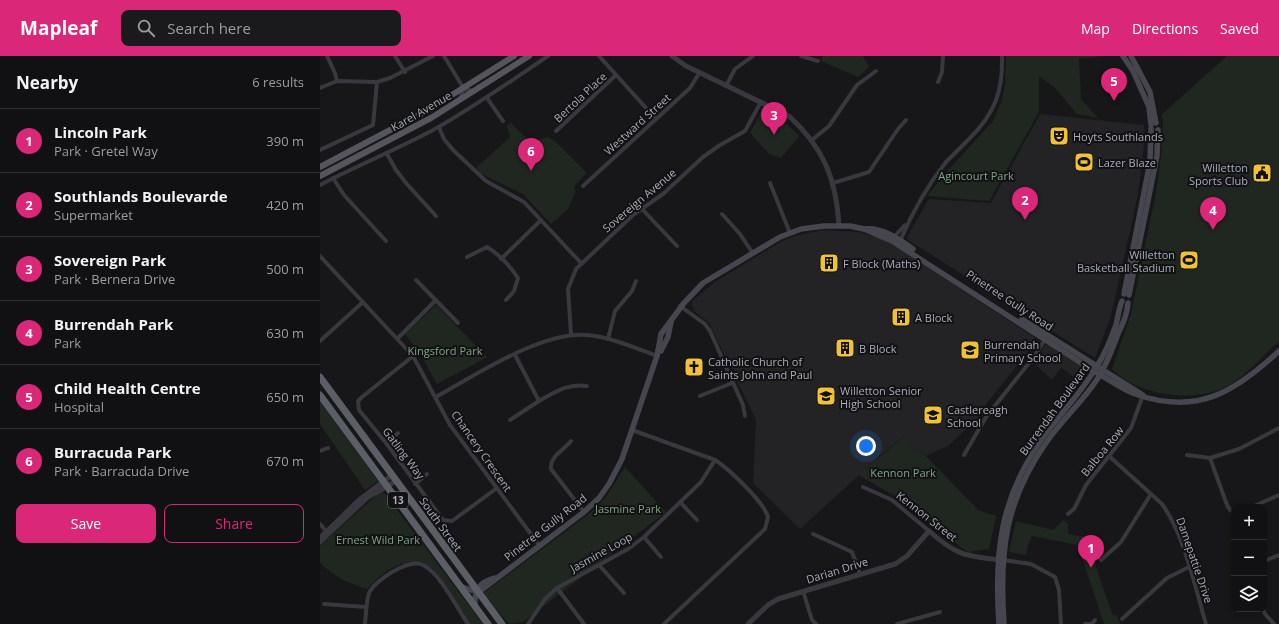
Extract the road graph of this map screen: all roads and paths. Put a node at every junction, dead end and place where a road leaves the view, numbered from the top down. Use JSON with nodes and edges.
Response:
{"nodes":[{"id":1,"x":327,"y":56,"type":"edge"},
{"id":2,"x":395,"y":56,"type":"edge"},
{"id":3,"x":433,"y":56,"type":"edge"},
{"id":4,"x":444,"y":56,"type":"edge"},
{"id":5,"x":514,"y":56,"type":"edge"},
{"id":6,"x":529,"y":56,"type":"edge"},
{"id":7,"x":548,"y":56,"type":"edge"},
{"id":8,"x":599,"y":56,"type":"edge"},
{"id":9,"x":672,"y":56,"type":"edge"},
{"id":10,"x":753,"y":56,"type":"edge"},
{"id":11,"x":801,"y":56,"type":"edge"},
{"id":12,"x":943,"y":56,"type":"edge"},
{"id":13,"x":1002,"y":56,"type":"edge"},
{"id":14,"x":1123,"y":56,"type":"edge"},
{"id":15,"x":1131,"y":56,"type":"edge"},
{"id":16,"x":818,"y":62,"type":"dead end"},
{"id":17,"x":876,"y":71,"type":"dead end"},
{"id":18,"x":405,"y":72,"type":"junction"},
{"id":19,"x":700,"y":72,"type":"junction"},
{"id":20,"x":616,"y":75,"type":"junction"},
{"id":21,"x":337,"y":81,"type":"junction"},
{"id":22,"x":377,"y":82,"type":"junction"},
{"id":23,"x":938,"y":82,"type":"dead end"},
{"id":24,"x":726,"y":86,"type":"junction"},
{"id":25,"x":320,"y":88,"type":"edge"},
{"id":26,"x":464,"y":89,"type":"junction"},
{"id":27,"x":475,"y":91,"type":"junction"},
{"id":28,"x":487,"y":98,"type":"junction"},
{"id":29,"x":459,"y":101,"type":"junction"},
{"id":30,"x":761,"y":102,"type":"junction"},
{"id":31,"x":656,"y":119,"type":"junction"},
{"id":32,"x":906,"y":120,"type":"dead end"},
{"id":33,"x":503,"y":121,"type":"dead end"},
{"id":34,"x":1153,"y":126,"type":"junction"},
{"id":35,"x":439,"y":127,"type":"junction"},
{"id":36,"x":556,"y":131,"type":"dead end"},
{"id":37,"x":812,"y":140,"type":"junction"},
{"id":38,"x":320,"y":150,"type":"edge"},
{"id":39,"x":387,"y":154,"type":"junction"},
{"id":40,"x":320,"y":167,"type":"edge"},
{"id":41,"x":320,"y":176,"type":"edge"},
{"id":42,"x":333,"y":178,"type":"junction"},
{"id":43,"x":770,"y":183,"type":"dead end"},
{"id":44,"x":833,"y":183,"type":"junction"},
{"id":45,"x":320,"y":185,"type":"edge"},
{"id":46,"x":583,"y":186,"type":"dead end"},
{"id":47,"x":642,"y":208,"type":"junction"},
{"id":48,"x":722,"y":214,"type":"dead end"},
{"id":49,"x":436,"y":216,"type":"dead end"},
{"id":50,"x":541,"y":220,"type":"junction"},
{"id":51,"x":908,"y":221,"type":"junction"},
{"id":52,"x":839,"y":225,"type":"junction"},
{"id":53,"x":790,"y":233,"type":"junction"},
{"id":54,"x":893,"y":239,"type":"junction"},
{"id":55,"x":386,"y":241,"type":"dead end"},
{"id":56,"x":899,"y":242,"type":"junction"},
{"id":57,"x":677,"y":246,"type":"dead end"},
{"id":58,"x":752,"y":252,"type":"junction"},
{"id":59,"x":320,"y":256,"type":"edge"},
{"id":60,"x":468,"y":257,"type":"dead end"},
{"id":61,"x":501,"y":259,"type":"junction"},
{"id":62,"x":581,"y":263,"type":"junction"},
{"id":63,"x":1131,"y":270,"type":"junction"},
{"id":64,"x":416,"y":280,"type":"dead end"},
{"id":65,"x":636,"y":281,"type":"dead end"},
{"id":66,"x":436,"y":300,"type":"junction"},
{"id":67,"x":506,"y":300,"type":"dead end"},
{"id":68,"x":363,"y":302,"type":"junction"},
{"id":69,"x":680,"y":306,"type":"junction"},
{"id":70,"x":458,"y":323,"type":"dead end"},
{"id":71,"x":571,"y":334,"type":"junction"},
{"id":72,"x":398,"y":338,"type":"junction"},
{"id":73,"x":1047,"y":338,"type":"junction"},
{"id":74,"x":321,"y":339,"type":"edge"},
{"id":75,"x":608,"y":339,"type":"junction"},
{"id":76,"x":1279,"y":351,"type":"edge"},
{"id":77,"x":515,"y":355,"type":"junction"},
{"id":78,"x":413,"y":356,"type":"junction"},
{"id":79,"x":657,"y":356,"type":"junction"},
{"id":80,"x":1099,"y":371,"type":"junction"},
{"id":81,"x":320,"y":377,"type":"edge"},
{"id":82,"x":732,"y":382,"type":"junction"},
{"id":83,"x":587,"y":386,"type":"dead end"},
{"id":84,"x":320,"y":394,"type":"edge"},
{"id":85,"x":1143,"y":395,"type":"junction"},
{"id":86,"x":700,"y":396,"type":"dead end"},
{"id":87,"x":436,"y":398,"type":"junction"},
{"id":88,"x":539,"y":401,"type":"junction"},
{"id":89,"x":745,"y":416,"type":"dead end"},
{"id":90,"x":510,"y":420,"type":"dead end"},
{"id":91,"x":1279,"y":428,"type":"edge"},
{"id":92,"x":632,"y":430,"type":"junction"},
{"id":93,"x":398,"y":434,"type":"dead end"},
{"id":94,"x":571,"y":441,"type":"dead end"},
{"id":95,"x":386,"y":443,"type":"junction"},
{"id":96,"x":328,"y":448,"type":"dead end"},
{"id":97,"x":320,"y":451,"type":"edge"},
{"id":98,"x":1187,"y":455,"type":"dead end"},
{"id":99,"x":964,"y":456,"type":"dead end"},
{"id":100,"x":1109,"y":456,"type":"junction"},
{"id":101,"x":1210,"y":458,"type":"junction"},
{"id":102,"x":715,"y":460,"type":"junction"},
{"id":103,"x":427,"y":474,"type":"dead end"},
{"id":104,"x":394,"y":478,"type":"junction"},
{"id":105,"x":386,"y":484,"type":"junction"},
{"id":106,"x":415,"y":484,"type":"junction"},
{"id":107,"x":863,"y":487,"type":"dead end"},
{"id":108,"x":496,"y":488,"type":"junction"},
{"id":109,"x":1151,"y":494,"type":"junction"},
{"id":110,"x":1279,"y":496,"type":"edge"},
{"id":111,"x":680,"y":502,"type":"junction"},
{"id":112,"x":1259,"y":504,"type":"edge"},
{"id":113,"x":1231,"y":510,"type":"edge"},
{"id":114,"x":584,"y":512,"type":"junction"},
{"id":115,"x":1068,"y":514,"type":"dead end"},
{"id":116,"x":697,"y":520,"type":"dead end"},
{"id":117,"x":320,"y":524,"type":"edge"},
{"id":118,"x":929,"y":531,"type":"junction"},
{"id":119,"x":328,"y":532,"type":"junction"},
{"id":120,"x":813,"y":534,"type":"dead end"},
{"id":121,"x":644,"y":537,"type":"junction"},
{"id":122,"x":320,"y":538,"type":"edge"},
{"id":123,"x":320,"y":542,"type":"edge"},
{"id":124,"x":539,"y":545,"type":"junction"},
{"id":125,"x":1279,"y":555,"type":"edge"},
{"id":126,"x":661,"y":557,"type":"dead end"},
{"id":127,"x":1000,"y":559,"type":"junction"},
{"id":128,"x":1101,"y":560,"type":"dead end"},
{"id":129,"x":1267,"y":560,"type":"edge"},
{"id":130,"x":599,"y":565,"type":"junction"},
{"id":131,"x":1189,"y":567,"type":"junction"},
{"id":132,"x":860,"y":574,"type":"junction"},
{"id":133,"x":460,"y":586,"type":"junction"},
{"id":134,"x":557,"y":588,"type":"junction"},
{"id":135,"x":476,"y":591,"type":"junction"},
{"id":136,"x":803,"y":591,"type":"junction"},
{"id":137,"x":624,"y":593,"type":"dead end"},
{"id":138,"x":324,"y":604,"type":"dead end"},
{"id":139,"x":366,"y":607,"type":"junction"},
{"id":140,"x":475,"y":607,"type":"junction"},
{"id":141,"x":940,"y":612,"type":"dead end"},
{"id":142,"x":1264,"y":612,"type":"edge"},
{"id":143,"x":1122,"y":619,"type":"dead end"},
{"id":144,"x":1096,"y":620,"type":"dead end"},
{"id":145,"x":365,"y":624,"type":"edge"},
{"id":146,"x":468,"y":624,"type":"edge"},
{"id":147,"x":488,"y":624,"type":"edge"},
{"id":148,"x":502,"y":624,"type":"edge"},
{"id":149,"x":528,"y":624,"type":"edge"},
{"id":150,"x":584,"y":624,"type":"edge"},
{"id":151,"x":664,"y":624,"type":"edge"},
{"id":152,"x":748,"y":624,"type":"edge"},
{"id":153,"x":816,"y":624,"type":"edge"},
{"id":154,"x":897,"y":624,"type":"edge"},
{"id":155,"x":999,"y":624,"type":"edge"},
{"id":156,"x":1004,"y":624,"type":"edge"},
{"id":157,"x":1061,"y":624,"type":"edge"},
{"id":158,"x":1085,"y":624,"type":"edge"},
{"id":159,"x":1206,"y":624,"type":"edge"},
{"id":160,"x":1274,"y":624,"type":"edge"}],
"edges":[{"from":1,"to":21,"type":"street"},
{"from":2,"to":18,"type":"street"},
{"from":3,"to":18,"type":"street"},
{"from":4,"to":26,"type":"street"},
{"from":5,"to":26,"type":"main road","name":"Karel Avenue"},
{"from":6,"to":27,"type":"main road","name":"Karel Avenue"},
{"from":7,"to":28,"type":"street"},
{"from":8,"to":20,"type":"street"},
{"from":9,"to":19,"type":"street"},
{"from":10,"to":24,"type":"street"},
{"from":11,"to":16,"type":"street"},
{"from":12,"to":23,"type":"street"},
{"from":13,"to":51,"type":"street"},
{"from":14,"to":34,"type":"main road"},
{"from":15,"to":34,"type":"main road"},
{"from":17,"to":37,"type":"street"},
{"from":18,"to":22,"type":"street"},
{"from":19,"to":24,"type":"street"},
{"from":19,"to":31,"type":"street","name":"Westward Street"},
{"from":20,"to":31,"type":"street"},
{"from":20,"to":36,"type":"street","name":"Bertola Place"},
{"from":21,"to":22,"type":"street"},
{"from":21,"to":25,"type":"street"},
{"from":22,"to":38,"type":"street"},
{"from":24,"to":30,"type":"street"},
{"from":26,"to":27,"type":"street"},
{"from":26,"to":29,"type":"street"},
{"from":26,"to":40,"type":"main road","name":"Karel Avenue"},
{"from":27,"to":29,"type":"main road","name":"Karel Avenue"},
{"from":28,"to":33,"type":"street"},
{"from":28,"to":35,"type":"street"},
{"from":29,"to":41,"type":"main road","name":"Karel Avenue"},
{"from":30,"to":37,"type":"street"},
{"from":30,"to":47,"type":"street","name":"Sovereign Avenue"},
{"from":31,"to":46,"type":"street","name":"Westward Street"},
{"from":32,"to":44,"type":"street"},
{"from":34,"to":63,"type":"main road"},
{"from":34,"to":63,"type":"main road"},
{"from":35,"to":39,"type":"street"},
{"from":35,"to":50,"type":"street"},
{"from":37,"to":44,"type":"street"},
{"from":39,"to":42,"type":"street"},
{"from":39,"to":49,"type":"street"},
{"from":42,"to":45,"type":"street"},
{"from":42,"to":55,"type":"street"},
{"from":43,"to":53,"type":"street"},
{"from":44,"to":52,"type":"street"},
{"from":47,"to":57,"type":"street"},
{"from":47,"to":62,"type":"street","name":"Sovereign Avenue"},
{"from":48,"to":58,"type":"street"},
{"from":50,"to":61,"type":"street"},
{"from":50,"to":62,"type":"street"},
{"from":51,"to":54,"type":"street"},
{"from":51,"to":56,"type":"street"},
{"from":52,"to":53,"type":"main road","name":"Pinetree Gully Road"},
{"from":52,"to":54,"type":"main road","name":"Pinetree Gully Road"},
{"from":53,"to":58,"type":"main road","name":"Pinetree Gully Road"},
{"from":54,"to":56,"type":"main road","name":"Pinetree Gully Road"},
{"from":56,"to":73,"type":"main road","name":"Pinetree Gully Road"},
{"from":56,"to":80,"type":"main road","name":"Pinetree Gully Road"},
{"from":58,"to":69,"type":"main road","name":"Pinetree Gully Road"},
{"from":59,"to":68,"type":"street","name":"Chancery Crescent"},
{"from":60,"to":61,"type":"street"},
{"from":61,"to":67,"type":"street"},
{"from":62,"to":71,"type":"street","name":"Sovereign Avenue"},
{"from":63,"to":80,"type":"main road","name":"Burrendah Boulevard"},
{"from":64,"to":66,"type":"street"},
{"from":65,"to":75,"type":"street"},
{"from":66,"to":70,"type":"street"},
{"from":66,"to":72,"type":"street"},
{"from":68,"to":72,"type":"street","name":"Chancery Crescent"},
{"from":68,"to":74,"type":"street"},
{"from":69,"to":79,"type":"main road","name":"Pinetree Gully Road"},
{"from":69,"to":82,"type":"street"},
{"from":71,"to":75,"type":"street"},
{"from":71,"to":77,"type":"street"},
{"from":72,"to":78,"type":"street","name":"Chancery Crescent"},
{"from":73,"to":80,"type":"main road","name":"Pinetree Gully Road"},
{"from":73,"to":99,"type":"street"},
{"from":75,"to":79,"type":"street"},
{"from":76,"to":85,"type":"main road","name":"Pinetree Gully Road"},
{"from":77,"to":87,"type":"street"},
{"from":77,"to":88,"type":"street"},
{"from":78,"to":87,"type":"street","name":"Chancery Crescent"},
{"from":78,"to":95,"type":"street","name":"Gatling Way"},
{"from":79,"to":92,"type":"main road","name":"Pinetree Gully Road"},
{"from":80,"to":85,"type":"main road","name":"Pinetree Gully Road"},
{"from":80,"to":127,"type":"main road","name":"Burrendah Boulevard"},
{"from":81,"to":104,"type":"highway","name":"South Street","number":"13"},
{"from":82,"to":86,"type":"street"},
{"from":82,"to":89,"type":"street"},
{"from":83,"to":88,"type":"street"},
{"from":84,"to":105,"type":"highway","name":"South Street","number":"13"},
{"from":85,"to":100,"type":"street","name":"Balboa Row"},
{"from":87,"to":108,"type":"street","name":"Chancery Crescent"},
{"from":88,"to":90,"type":"street"},
{"from":91,"to":101,"type":"street"},
{"from":92,"to":102,"type":"street"},
{"from":92,"to":114,"type":"main road","name":"Pinetree Gully Road"},
{"from":93,"to":95,"type":"street"},
{"from":94,"to":114,"type":"street"},
{"from":95,"to":106,"type":"street","name":"Gatling Way"},
{"from":96,"to":97,"type":"street"},
{"from":98,"to":101,"type":"street"},
{"from":100,"to":109,"type":"street","name":"Damepattie Drive"},
{"from":100,"to":115,"type":"street","name":"Balboa Row"},
{"from":101,"to":113,"type":"street"},
{"from":102,"to":111,"type":"street","name":"Jasmine Loop"},
{"from":102,"to":151,"type":"street"},
{"from":103,"to":106,"type":"street"},
{"from":104,"to":105,"type":"street"},
{"from":104,"to":135,"type":"highway","name":"South Street","number":"13"},
{"from":105,"to":119,"type":"street"},
{"from":105,"to":133,"type":"highway","name":"South Street","number":"13"},
{"from":106,"to":108,"type":"street","name":"Gatling Way"},
{"from":107,"to":118,"type":"street","name":"Kennon Street"},
{"from":108,"to":124,"type":"street","name":"Chancery Crescent"},
{"from":109,"to":128,"type":"street"},
{"from":109,"to":131,"type":"street","name":"Damepattie Drive"},
{"from":110,"to":112,"type":"street"},
{"from":111,"to":116,"type":"street"},
{"from":111,"to":121,"type":"street","name":"Jasmine Loop"},
{"from":114,"to":124,"type":"main road","name":"Pinetree Gully Road"},
{"from":117,"to":119,"type":"street"},
{"from":118,"to":127,"type":"street","name":"Kennon Street"},
{"from":118,"to":132,"type":"street","name":"Darian Drive"},
{"from":119,"to":122,"type":"street"},
{"from":119,"to":123,"type":"street"},
{"from":120,"to":132,"type":"street"},
{"from":121,"to":126,"type":"street"},
{"from":121,"to":130,"type":"street","name":"Jasmine Loop"},
{"from":124,"to":135,"type":"main road","name":"Pinetree Gully Road"},
{"from":125,"to":129,"type":"street"},
{"from":127,"to":155,"type":"main road","name":"Burrendah Boulevard"},
{"from":127,"to":156,"type":"main road","name":"Burrendah Boulevard"},
{"from":127,"to":157,"type":"street"},
{"from":130,"to":134,"type":"street","name":"Jasmine Loop"},
{"from":130,"to":137,"type":"street"},
{"from":131,"to":143,"type":"street"},
{"from":131,"to":159,"type":"street","name":"Damepattie Drive"},
{"from":132,"to":136,"type":"street","name":"Darian Drive"},
{"from":133,"to":135,"type":"main road"},
{"from":133,"to":140,"type":"highway","name":"South Street","number":"13"},
{"from":134,"to":149,"type":"street","name":"Jasmine Loop"},
{"from":134,"to":150,"type":"street"},
{"from":135,"to":140,"type":"main road"},
{"from":135,"to":148,"type":"highway","name":"South Street","number":"13"},
{"from":136,"to":152,"type":"street","name":"Darian Drive"},
{"from":136,"to":153,"type":"street"},
{"from":138,"to":139,"type":"street"},
{"from":139,"to":145,"type":"street"},
{"from":139,"to":146,"type":"street"},
{"from":140,"to":147,"type":"highway","name":"South Street","number":"13"},
{"from":141,"to":154,"type":"street"},
{"from":142,"to":160,"type":"street"},
{"from":144,"to":158,"type":"street"}]}
